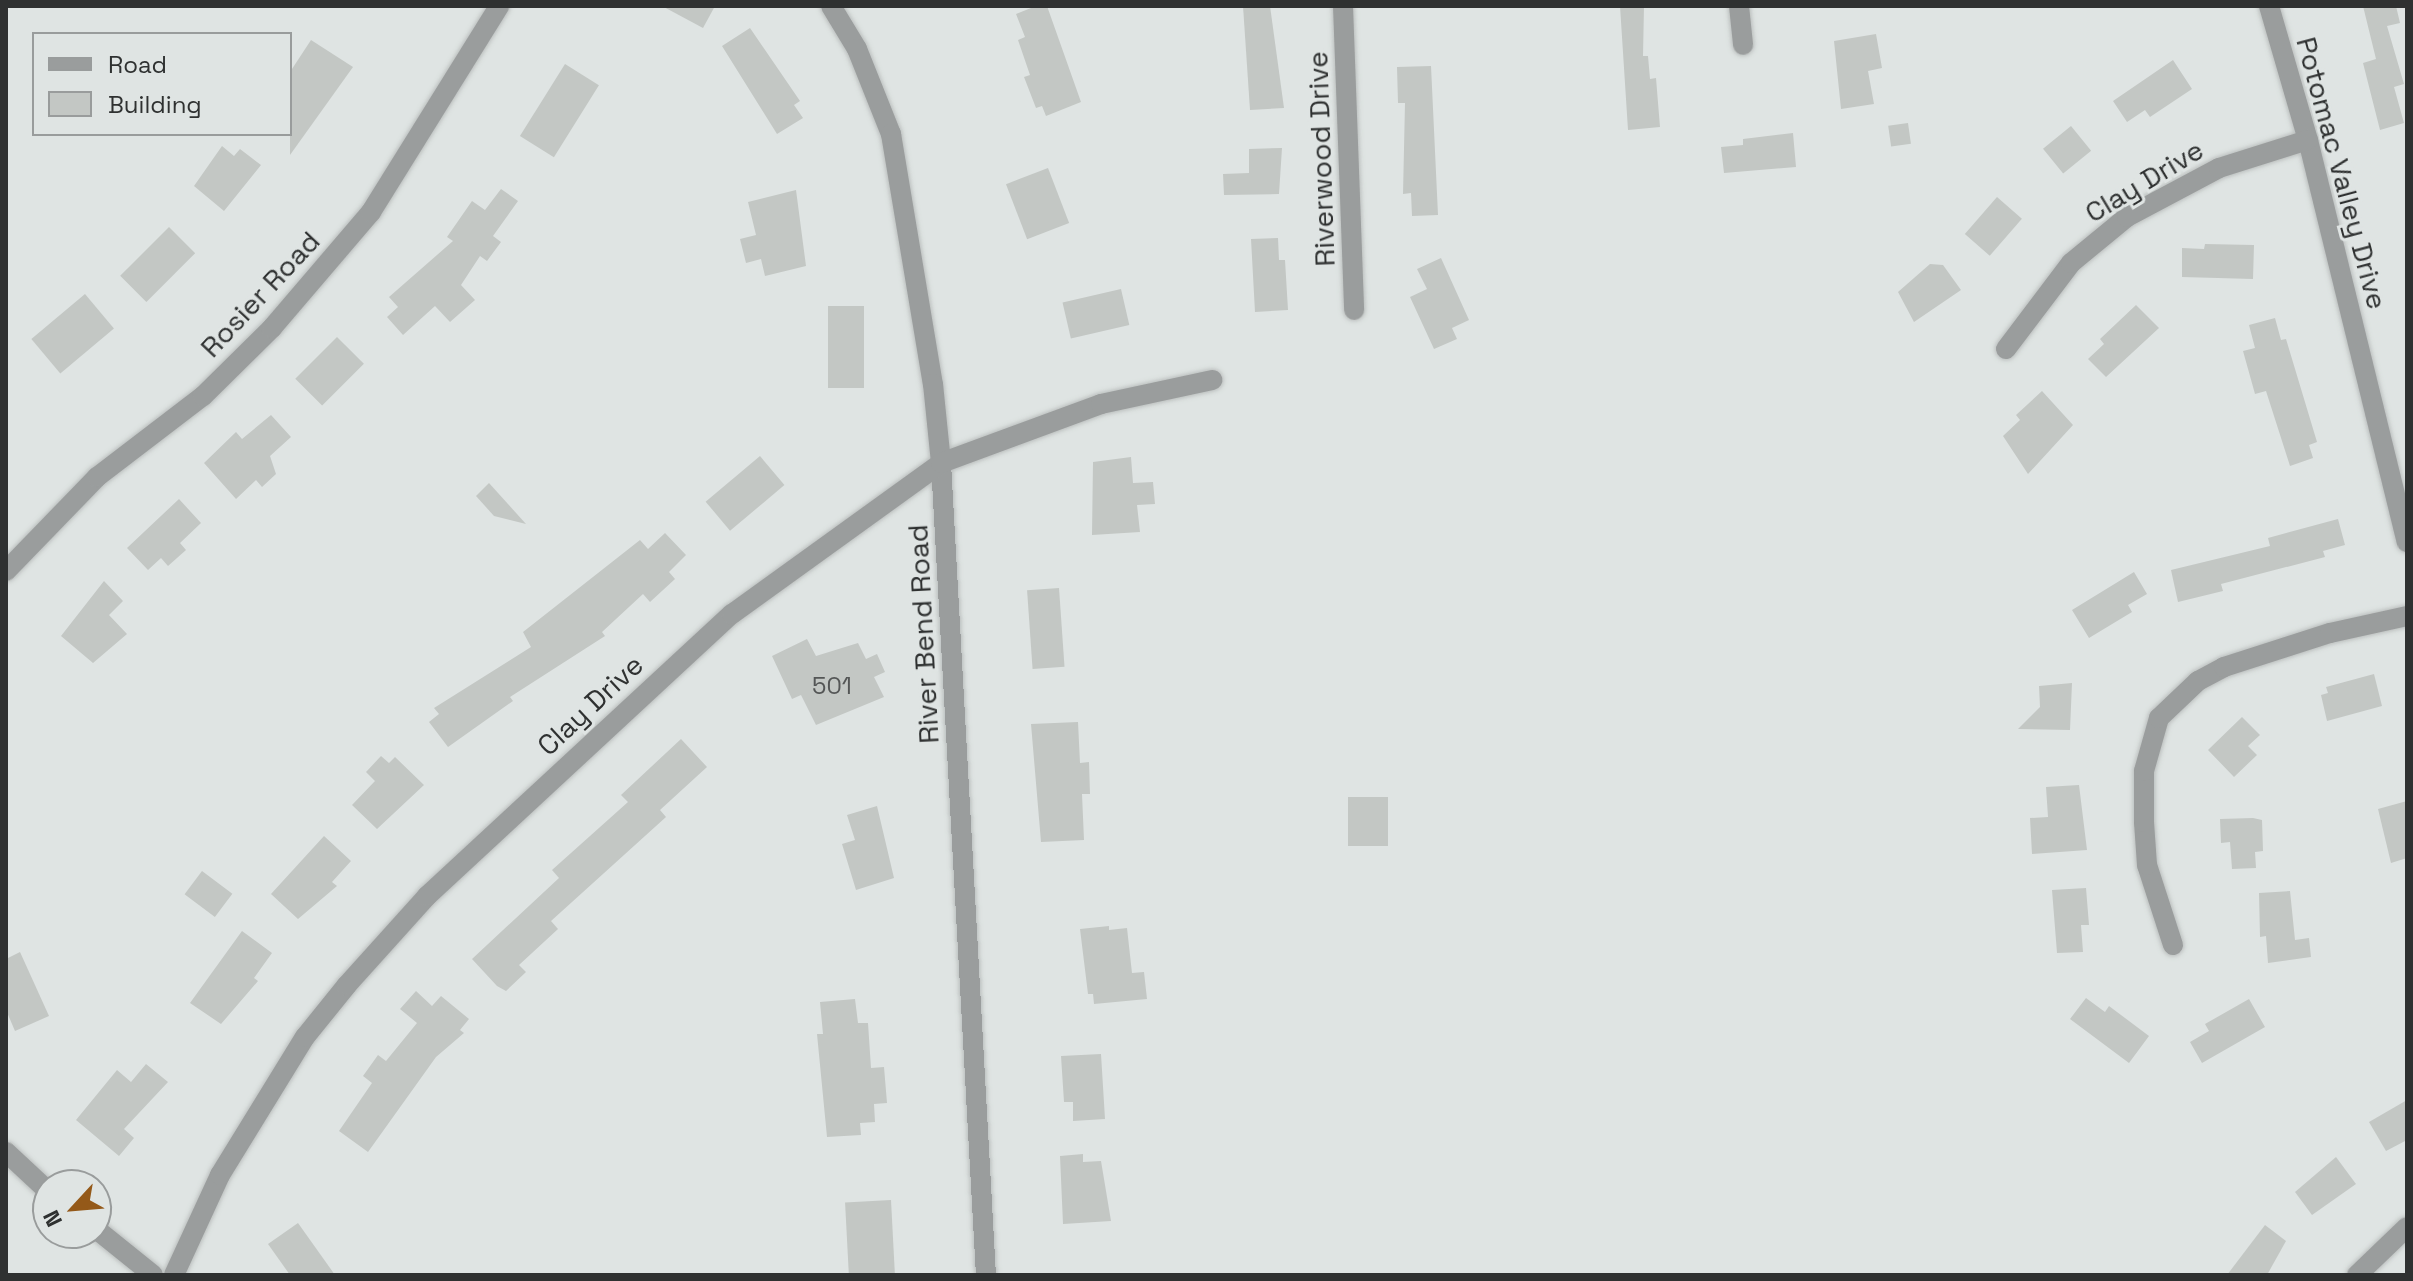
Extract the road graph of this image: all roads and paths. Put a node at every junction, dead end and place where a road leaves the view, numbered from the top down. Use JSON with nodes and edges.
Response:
{"nodes":[{"id":1,"x":499,"y":6,"type":"edge"},
{"id":2,"x":831,"y":6,"type":"edge"},
{"id":3,"x":1343,"y":6,"type":"edge"},
{"id":4,"x":1739,"y":6,"type":"edge"},
{"id":5,"x":2269,"y":6,"type":"edge"},
{"id":6,"x":1743,"y":45,"type":"dead end"},
{"id":7,"x":2308,"y":140,"type":"junction"},
{"id":8,"x":1354,"y":310,"type":"dead end"},
{"id":9,"x":2006,"y":349,"type":"dead end"},
{"id":10,"x":1212,"y":380,"type":"dead end"},
{"id":11,"x":941,"y":463,"type":"junction"},
{"id":12,"x":2407,"y":542,"type":"edge"},
{"id":13,"x":6,"y":571,"type":"edge"},
{"id":14,"x":2407,"y":616,"type":"edge"},
{"id":15,"x":2173,"y":945,"type":"dead end"},
{"id":16,"x":6,"y":1152,"type":"edge"},
{"id":17,"x":32,"y":1176,"type":"edge"},
{"id":18,"x":2407,"y":1227,"type":"edge"},
{"id":19,"x":112,"y":1242,"type":"edge"},
{"id":20,"x":153,"y":1275,"type":"edge"},
{"id":21,"x":174,"y":1275,"type":"edge"},
{"id":22,"x":986,"y":1275,"type":"edge"},
{"id":23,"x":2357,"y":1275,"type":"edge"}],
"edges":[{"from":1,"to":13,"type":"street","name":"Rosier Road"},
{"from":2,"to":11,"type":"street","name":"River Bend Road"},
{"from":3,"to":8,"type":"street","name":"Riverwood Drive"},
{"from":4,"to":6,"type":"street"},
{"from":5,"to":7,"type":"street","name":"Potomac Valley Drive"},
{"from":7,"to":9,"type":"street","name":"Clay Drive"},
{"from":7,"to":12,"type":"street","name":"Potomac Valley Drive"},
{"from":10,"to":11,"type":"street","name":"Clay Drive"},
{"from":11,"to":21,"type":"street","name":"Clay Drive"},
{"from":11,"to":22,"type":"street","name":"River Bend Road"},
{"from":14,"to":15,"type":"street"},
{"from":16,"to":17,"type":"street"},
{"from":18,"to":23,"type":"street"},
{"from":19,"to":20,"type":"street"}]}
